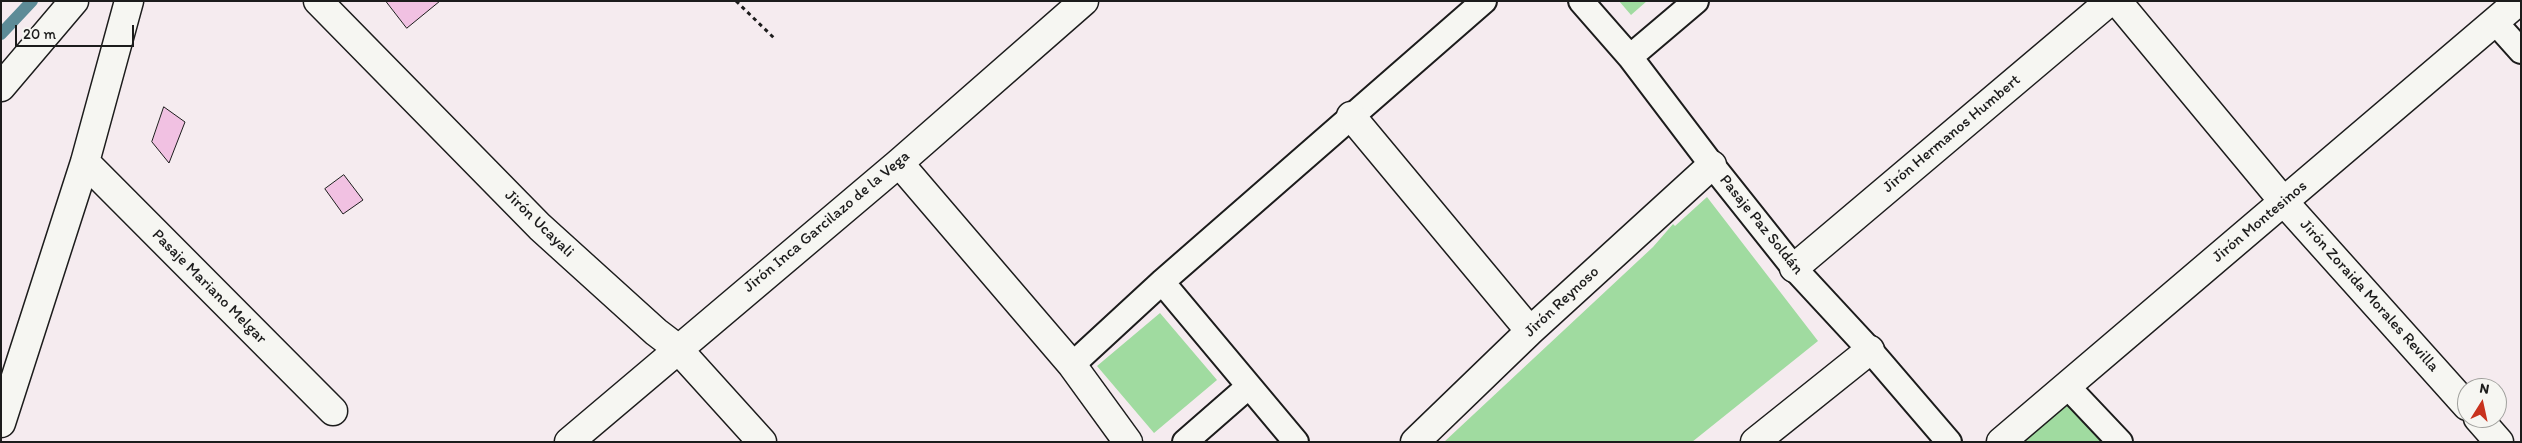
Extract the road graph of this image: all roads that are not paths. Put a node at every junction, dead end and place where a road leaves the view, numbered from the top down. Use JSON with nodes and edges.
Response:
{"nodes":[{"id":1,"x":74,"y":1,"type":"edge"},
{"id":2,"x":129,"y":1,"type":"edge"},
{"id":3,"x":318,"y":1,"type":"edge"},
{"id":4,"x":1084,"y":1,"type":"edge"},
{"id":5,"x":1484,"y":1,"type":"edge"},
{"id":6,"x":1582,"y":1,"type":"edge"},
{"id":7,"x":1696,"y":1,"type":"edge"},
{"id":8,"x":2110,"y":1,"type":"edge"},
{"id":9,"x":2117,"y":1,"type":"edge"},
{"id":10,"x":2519,"y":1,"type":"edge"},
{"id":11,"x":2495,"y":22,"type":"junction"},
{"id":12,"x":2521,"y":51,"type":"edge"},
{"id":13,"x":1630,"y":57,"type":"junction"},
{"id":14,"x":1,"y":87,"type":"edge"},
{"id":15,"x":1351,"y":116,"type":"junction"},
{"id":16,"x":85,"y":162,"type":"junction"},
{"id":17,"x":899,"y":162,"type":"junction"},
{"id":18,"x":1712,"y":166,"type":"junction"},
{"id":19,"x":2284,"y":202,"type":"junction"},
{"id":20,"x":1794,"y":268,"type":"junction"},
{"id":21,"x":1162,"y":282,"type":"junction"},
{"id":22,"x":1530,"y":331,"type":"junction"},
{"id":23,"x":677,"y":348,"type":"junction"},
{"id":24,"x":1870,"y":350,"type":"junction"},
{"id":25,"x":1072,"y":365,"type":"junction"},
{"id":26,"x":2067,"y":386,"type":"junction"},
{"id":27,"x":1248,"y":387,"type":"junction"},
{"id":28,"x":2457,"y":395,"type":"edge"},
{"id":29,"x":333,"y":411,"type":"dead end"},
{"id":30,"x":1,"y":423,"type":"edge"},
{"id":31,"x":2487,"y":428,"type":"edge"},
{"id":32,"x":569,"y":442,"type":"edge"},
{"id":33,"x":762,"y":442,"type":"edge"},
{"id":34,"x":1128,"y":442,"type":"edge"},
{"id":35,"x":1184,"y":442,"type":"edge"},
{"id":36,"x":1296,"y":442,"type":"edge"},
{"id":37,"x":1415,"y":442,"type":"edge"},
{"id":38,"x":1755,"y":442,"type":"edge"},
{"id":39,"x":1948,"y":442,"type":"edge"},
{"id":40,"x":2001,"y":442,"type":"edge"},
{"id":41,"x":2120,"y":442,"type":"edge"},
{"id":42,"x":2499,"y":442,"type":"edge"}],
"edges":[{"from":1,"to":14,"type":"street"},
{"from":2,"to":16,"type":"street"},
{"from":3,"to":23,"type":"street","name":"Jirón Ucayali"},
{"from":4,"to":17,"type":"street","name":"Jirón Inca Garcilazo de la Vega"},
{"from":5,"to":15,"type":"lane"},
{"from":6,"to":13,"type":"lane","name":"Pasaje Paz Soldán"},
{"from":7,"to":13,"type":"lane"},
{"from":8,"to":20,"type":"street","name":"Jirón Hermanos Humbert"},
{"from":9,"to":19,"type":"street","name":"Jirón Zoraida Morales Revilla"},
{"from":10,"to":11,"type":"street","name":"Jirón Montesinos"},
{"from":11,"to":12,"type":"lane"},
{"from":11,"to":19,"type":"street","name":"Jirón Montesinos"},
{"from":13,"to":18,"type":"lane","name":"Pasaje Paz Soldán"},
{"from":15,"to":21,"type":"lane"},
{"from":15,"to":22,"type":"street"},
{"from":16,"to":29,"type":"street","name":"Pasaje Mariano Melgar"},
{"from":16,"to":30,"type":"street"},
{"from":17,"to":23,"type":"street","name":"Jirón Inca Garcilazo de la Vega"},
{"from":17,"to":25,"type":"street"},
{"from":18,"to":20,"type":"lane","name":"Pasaje Paz Soldán"},
{"from":18,"to":22,"type":"street","name":"Jirón Reynoso"},
{"from":19,"to":26,"type":"street","name":"Jirón Montesinos"},
{"from":19,"to":28,"type":"street","name":"Jirón Zoraida Morales Revilla"},
{"from":20,"to":24,"type":"lane","name":"Pasaje Paz Soldán"},
{"from":21,"to":25,"type":"lane"},
{"from":21,"to":27,"type":"lane"},
{"from":22,"to":37,"type":"street","name":"Jirón Reynoso"},
{"from":23,"to":32,"type":"street","name":"Jirón Inca Garcilazo de la Vega"},
{"from":23,"to":33,"type":"street","name":"Jirón Ucayali"},
{"from":24,"to":38,"type":"street"},
{"from":24,"to":39,"type":"lane","name":"Pasaje Paz Soldán"},
{"from":25,"to":34,"type":"street"},
{"from":26,"to":40,"type":"street","name":"Jirón Montesinos"},
{"from":26,"to":41,"type":"lane"},
{"from":27,"to":35,"type":"lane"},
{"from":27,"to":36,"type":"lane"},
{"from":31,"to":42,"type":"street"}]}
